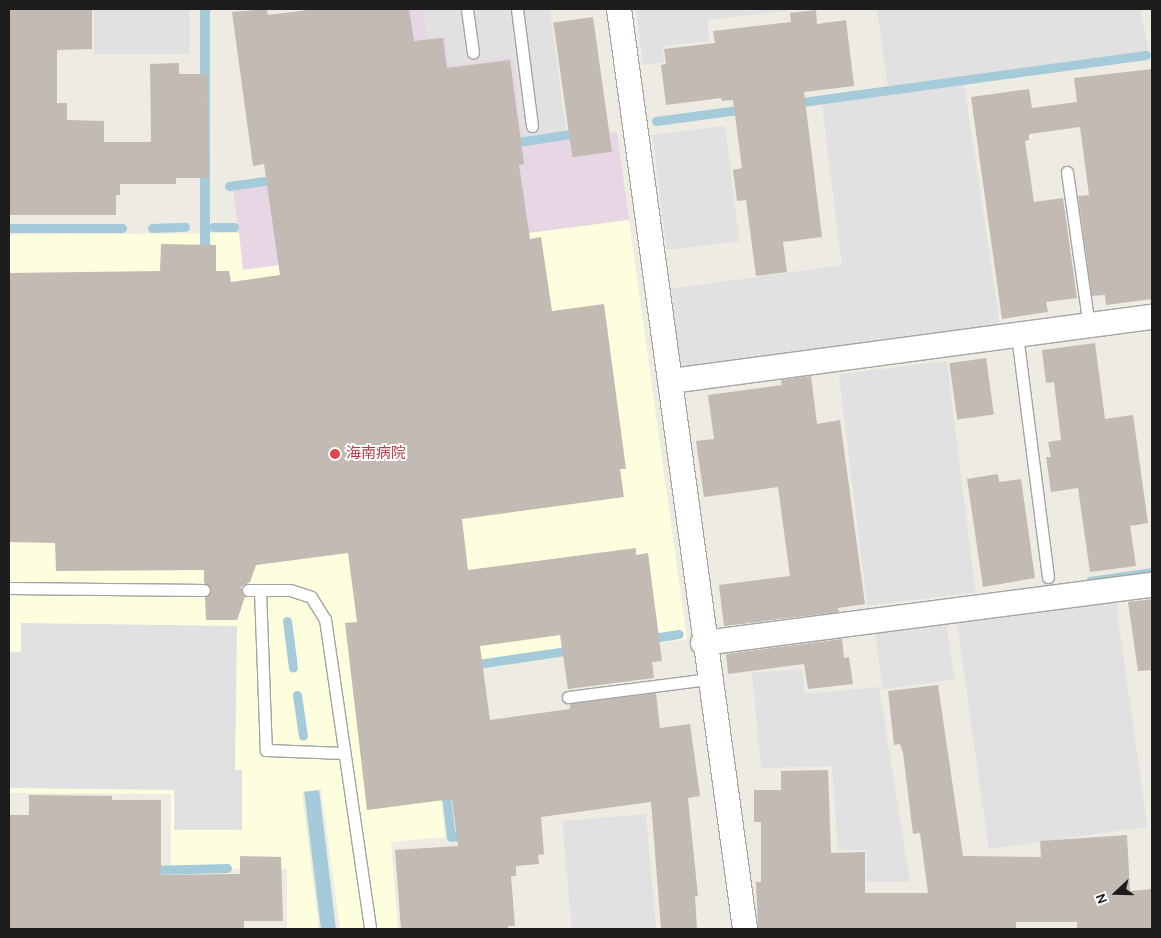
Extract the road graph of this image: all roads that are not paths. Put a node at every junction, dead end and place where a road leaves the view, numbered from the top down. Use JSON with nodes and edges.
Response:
{"nodes":[{"id":1,"x":467,"y":9,"type":"edge"},
{"id":2,"x":517,"y":9,"type":"edge"},
{"id":3,"x":619,"y":9,"type":"edge"},
{"id":4,"x":473,"y":53,"type":"dead end"},
{"id":5,"x":532,"y":126,"type":"dead end"},
{"id":6,"x":1067,"y":172,"type":"dead end"},
{"id":7,"x":1152,"y":317,"type":"edge"},
{"id":8,"x":1089,"y":326,"type":"junction"},
{"id":9,"x":1017,"y":335,"type":"junction"},
{"id":10,"x":671,"y":381,"type":"junction"},
{"id":11,"x":1048,"y":577,"type":"dead end"},
{"id":12,"x":1152,"y":585,"type":"edge"},
{"id":13,"x":9,"y":588,"type":"edge"},
{"id":14,"x":204,"y":590,"type":"dead end"},
{"id":15,"x":703,"y":643,"type":"junction"},
{"id":16,"x":708,"y":679,"type":"junction"},
{"id":17,"x":568,"y":697,"type":"dead end"},
{"id":18,"x":344,"y":754,"type":"junction"},
{"id":19,"x":370,"y":929,"type":"edge"},
{"id":20,"x":744,"y":929,"type":"edge"}],
"edges":[{"from":1,"to":4,"type":"lane"},
{"from":2,"to":5,"type":"lane"},
{"from":3,"to":10,"type":"street"},
{"from":6,"to":8,"type":"lane"},
{"from":7,"to":8,"type":"street"},
{"from":8,"to":9,"type":"street"},
{"from":9,"to":10,"type":"street"},
{"from":9,"to":11,"type":"lane"},
{"from":10,"to":15,"type":"street"},
{"from":12,"to":15,"type":"street"},
{"from":13,"to":14,"type":"lane"},
{"from":15,"to":16,"type":"street"},
{"from":16,"to":17,"type":"lane"},
{"from":16,"to":20,"type":"street"},
{"from":18,"to":18,"type":"lane"},
{"from":18,"to":19,"type":"lane"}]}
